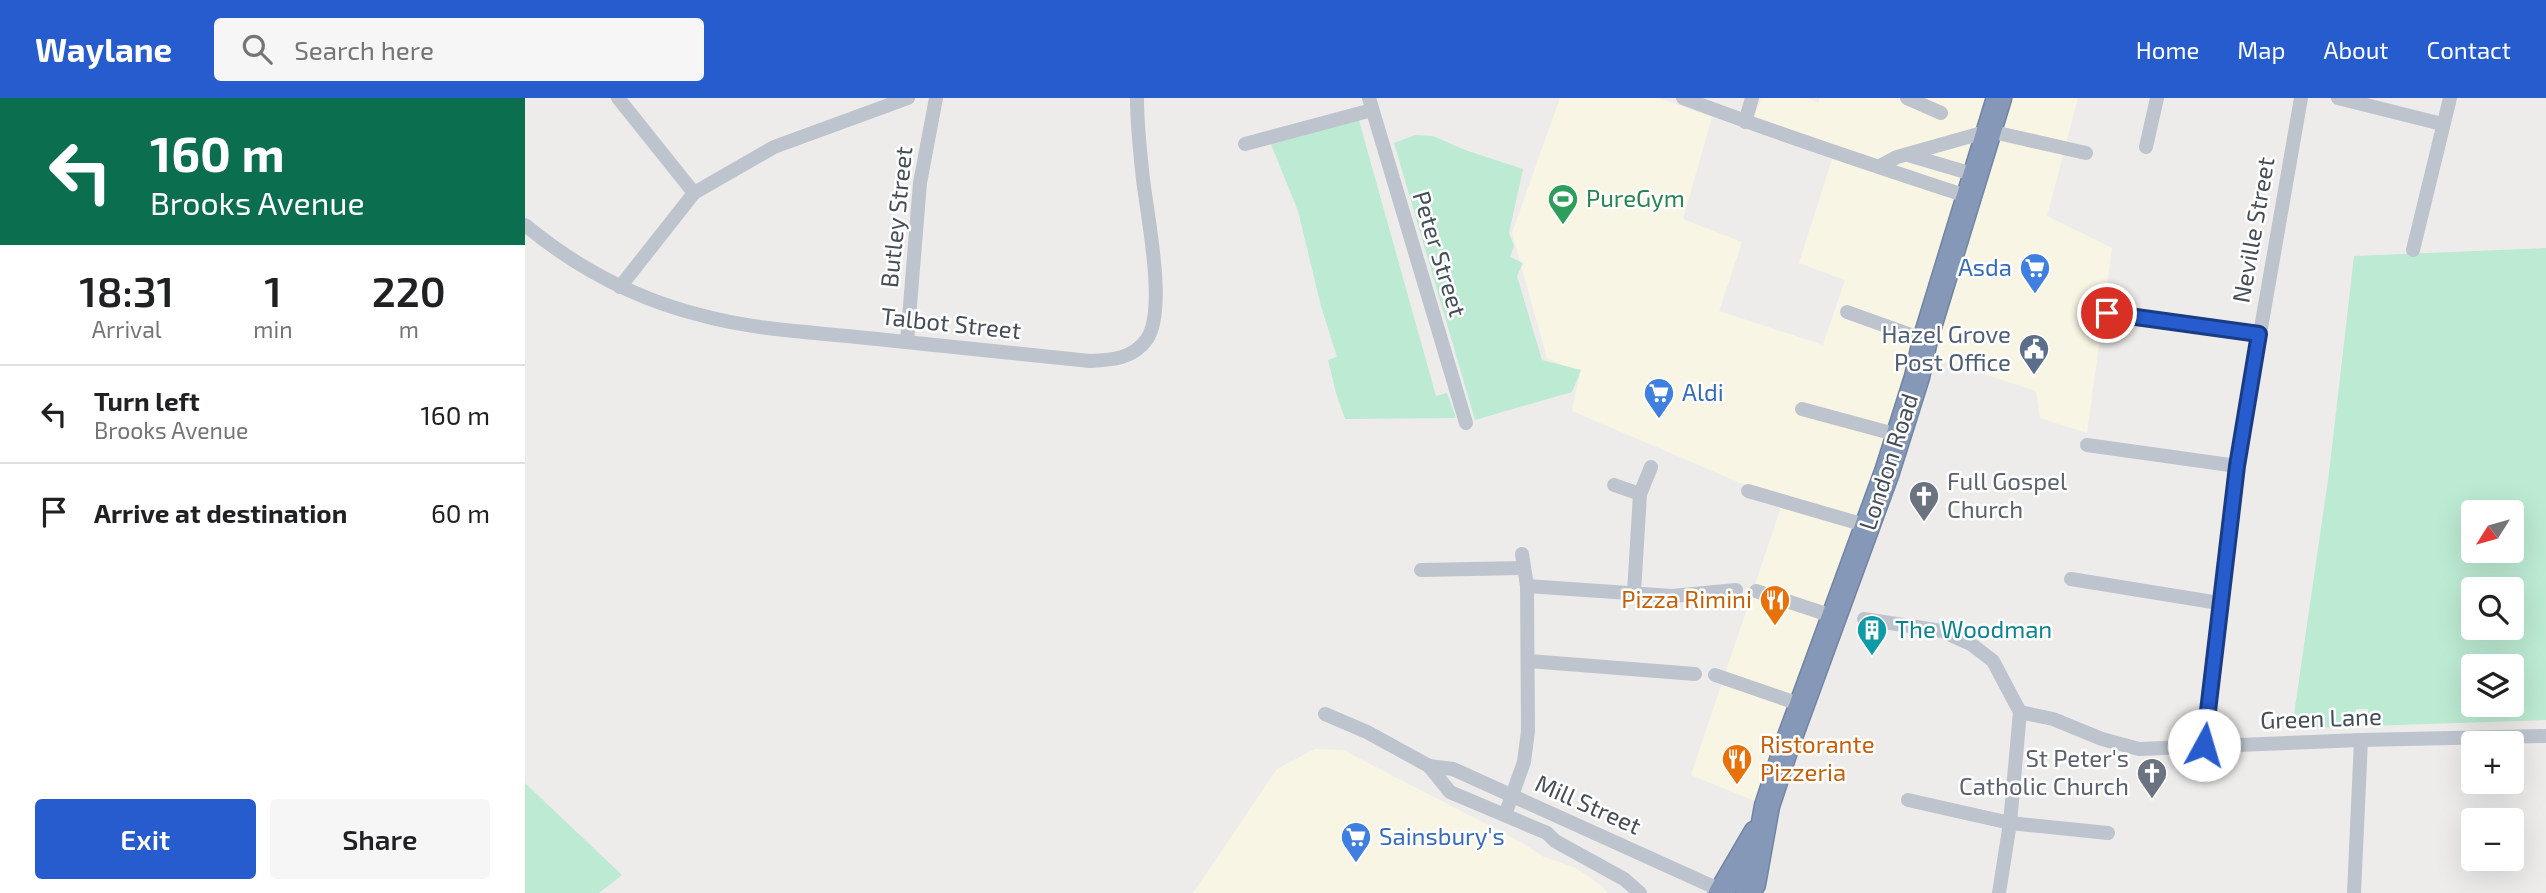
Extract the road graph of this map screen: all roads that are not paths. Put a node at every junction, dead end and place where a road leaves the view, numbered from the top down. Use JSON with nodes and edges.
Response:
{"nodes":[{"id":1,"x":618,"y":98,"type":"edge"},
{"id":2,"x":908,"y":98,"type":"edge"},
{"id":3,"x":936,"y":98,"type":"edge"},
{"id":4,"x":1137,"y":98,"type":"edge"},
{"id":5,"x":1683,"y":98,"type":"edge"},
{"id":6,"x":1752,"y":98,"type":"edge"},
{"id":7,"x":1907,"y":98,"type":"edge"},
{"id":8,"x":1999,"y":98,"type":"edge"},
{"id":9,"x":2157,"y":98,"type":"edge"},
{"id":10,"x":2301,"y":98,"type":"edge"},
{"id":11,"x":2338,"y":98,"type":"edge"},
{"id":12,"x":2450,"y":98,"type":"edge"},
{"id":13,"x":1371,"y":104,"type":"edge"},
{"id":14,"x":1941,"y":113,"type":"dead end"},
{"id":15,"x":1745,"y":122,"type":"junction"},
{"id":16,"x":2442,"y":124,"type":"junction"},
{"id":17,"x":1989,"y":131,"type":"junction"},
{"id":18,"x":1245,"y":144,"type":"dead end"},
{"id":19,"x":2146,"y":147,"type":"dead end"},
{"id":20,"x":2086,"y":153,"type":"dead end"},
{"id":21,"x":1907,"y":155,"type":"junction"},
{"id":22,"x":1880,"y":166,"type":"junction"},
{"id":23,"x":1972,"y":186,"type":"junction"},
{"id":24,"x":694,"y":193,"type":"junction"},
{"id":25,"x":525,"y":225,"type":"edge"},
{"id":26,"x":2413,"y":250,"type":"dead end"},
{"id":27,"x":620,"y":287,"type":"junction"},
{"id":28,"x":1847,"y":312,"type":"dead end"},
{"id":29,"x":2107,"y":313,"type":"dead end"},
{"id":30,"x":2259,"y":334,"type":"junction"},
{"id":31,"x":1925,"y":340,"type":"junction"},
{"id":32,"x":907,"y":342,"type":"junction"},
{"id":33,"x":1802,"y":409,"type":"dead end"},
{"id":34,"x":1466,"y":423,"type":"dead end"},
{"id":35,"x":1898,"y":435,"type":"junction"},
{"id":36,"x":2087,"y":445,"type":"dead end"},
{"id":37,"x":2237,"y":466,"type":"junction"},
{"id":38,"x":1651,"y":467,"type":"dead end"},
{"id":39,"x":1614,"y":485,"type":"dead end"},
{"id":40,"x":1748,"y":491,"type":"dead end"},
{"id":41,"x":1640,"y":494,"type":"junction"},
{"id":42,"x":1868,"y":526,"type":"junction"},
{"id":43,"x":1421,"y":570,"type":"dead end"},
{"id":44,"x":2071,"y":579,"type":"dead end"},
{"id":45,"x":1527,"y":586,"type":"junction"},
{"id":46,"x":1736,"y":590,"type":"dead end"},
{"id":47,"x":1756,"y":591,"type":"dead end"},
{"id":48,"x":1634,"y":592,"type":"junction"},
{"id":49,"x":2220,"y":603,"type":"junction"},
{"id":50,"x":1835,"y":617,"type":"junction"},
{"id":51,"x":1864,"y":619,"type":"dead end"},
{"id":52,"x":1529,"y":661,"type":"junction"},
{"id":53,"x":1695,"y":674,"type":"dead end"},
{"id":54,"x":1716,"y":676,"type":"dead end"},
{"id":55,"x":1802,"y":705,"type":"junction"},
{"id":56,"x":2020,"y":712,"type":"junction"},
{"id":57,"x":1325,"y":714,"type":"dead end"},
{"id":58,"x":2546,"y":736,"type":"edge"},
{"id":59,"x":2361,"y":740,"type":"junction"},
{"id":60,"x":2204,"y":745,"type":"junction"},
{"id":61,"x":1429,"y":766,"type":"junction"},
{"id":62,"x":1513,"y":796,"type":"junction"},
{"id":63,"x":1908,"y":800,"type":"dead end"},
{"id":64,"x":1505,"y":816,"type":"junction"},
{"id":65,"x":1763,"y":820,"type":"junction"},
{"id":66,"x":2010,"y":822,"type":"junction"},
{"id":67,"x":2108,"y":833,"type":"dead end"},
{"id":68,"x":1723,"y":892,"type":"edge"},
{"id":69,"x":1640,"y":893,"type":"edge"},
{"id":70,"x":1748,"y":893,"type":"edge"},
{"id":71,"x":1999,"y":893,"type":"edge"},
{"id":72,"x":2354,"y":893,"type":"edge"}],
"edges":[{"from":1,"to":24,"type":"street"},
{"from":2,"to":24,"type":"street"},
{"from":3,"to":32,"type":"street","name":"Butley Street"},
{"from":4,"to":32,"type":"street","name":"Talbot Street"},
{"from":5,"to":15,"type":"street"},
{"from":6,"to":15,"type":"street"},
{"from":7,"to":14,"type":"street"},
{"from":8,"to":17,"type":"highway","name":"London Road"},
{"from":9,"to":19,"type":"street"},
{"from":10,"to":30,"type":"street","name":"Neville Street"},
{"from":11,"to":16,"type":"street"},
{"from":12,"to":16,"type":"street"},
{"from":13,"to":18,"type":"street"},
{"from":13,"to":34,"type":"street","name":"Peter Street"},
{"from":15,"to":22,"type":"street"},
{"from":16,"to":26,"type":"street"},
{"from":17,"to":20,"type":"street"},
{"from":17,"to":21,"type":"street"},
{"from":17,"to":23,"type":"highway","name":"London Road"},
{"from":21,"to":22,"type":"street"},
{"from":21,"to":23,"type":"street"},
{"from":22,"to":23,"type":"street"},
{"from":23,"to":31,"type":"highway","name":"London Road"},
{"from":24,"to":27,"type":"street"},
{"from":25,"to":27,"type":"street","name":"Talbot Street"},
{"from":27,"to":32,"type":"street","name":"Talbot Street"},
{"from":28,"to":31,"type":"street"},
{"from":29,"to":30,"type":"street"},
{"from":30,"to":37,"type":"street","name":"Neville Street"},
{"from":31,"to":35,"type":"highway","name":"London Road"},
{"from":33,"to":35,"type":"street"},
{"from":35,"to":42,"type":"highway","name":"London Road"},
{"from":36,"to":37,"type":"street"},
{"from":37,"to":49,"type":"street","name":"Neville Street"},
{"from":38,"to":41,"type":"street"},
{"from":39,"to":41,"type":"street"},
{"from":40,"to":42,"type":"street"},
{"from":41,"to":48,"type":"street"},
{"from":42,"to":50,"type":"highway","name":"London Road"},
{"from":43,"to":45,"type":"street"},
{"from":44,"to":49,"type":"street"},
{"from":45,"to":48,"type":"street"},
{"from":45,"to":52,"type":"street"},
{"from":46,"to":48,"type":"street"},
{"from":47,"to":50,"type":"street"},
{"from":49,"to":60,"type":"street","name":"Neville Street"},
{"from":50,"to":55,"type":"highway","name":"London Road"},
{"from":51,"to":56,"type":"street"},
{"from":52,"to":53,"type":"street"},
{"from":52,"to":62,"type":"street"},
{"from":54,"to":55,"type":"street"},
{"from":55,"to":65,"type":"highway","name":"London Road"},
{"from":56,"to":60,"type":"street","name":"Green Lane"},
{"from":56,"to":66,"type":"street"},
{"from":57,"to":61,"type":"street","name":"Mill Street"},
{"from":58,"to":59,"type":"street","name":"Green Lane"},
{"from":59,"to":60,"type":"street","name":"Green Lane"},
{"from":59,"to":72,"type":"street"},
{"from":61,"to":62,"type":"street","name":"Mill Street"},
{"from":61,"to":64,"type":"street","name":"Mill Street"},
{"from":62,"to":64,"type":"street"},
{"from":62,"to":68,"type":"street","name":"Mill Street"},
{"from":63,"to":66,"type":"street"},
{"from":64,"to":69,"type":"street","name":"Mill Street"},
{"from":65,"to":68,"type":"highway","name":"London Road"},
{"from":65,"to":70,"type":"highway","name":"London Road"},
{"from":66,"to":67,"type":"street"},
{"from":66,"to":71,"type":"street"}]}
